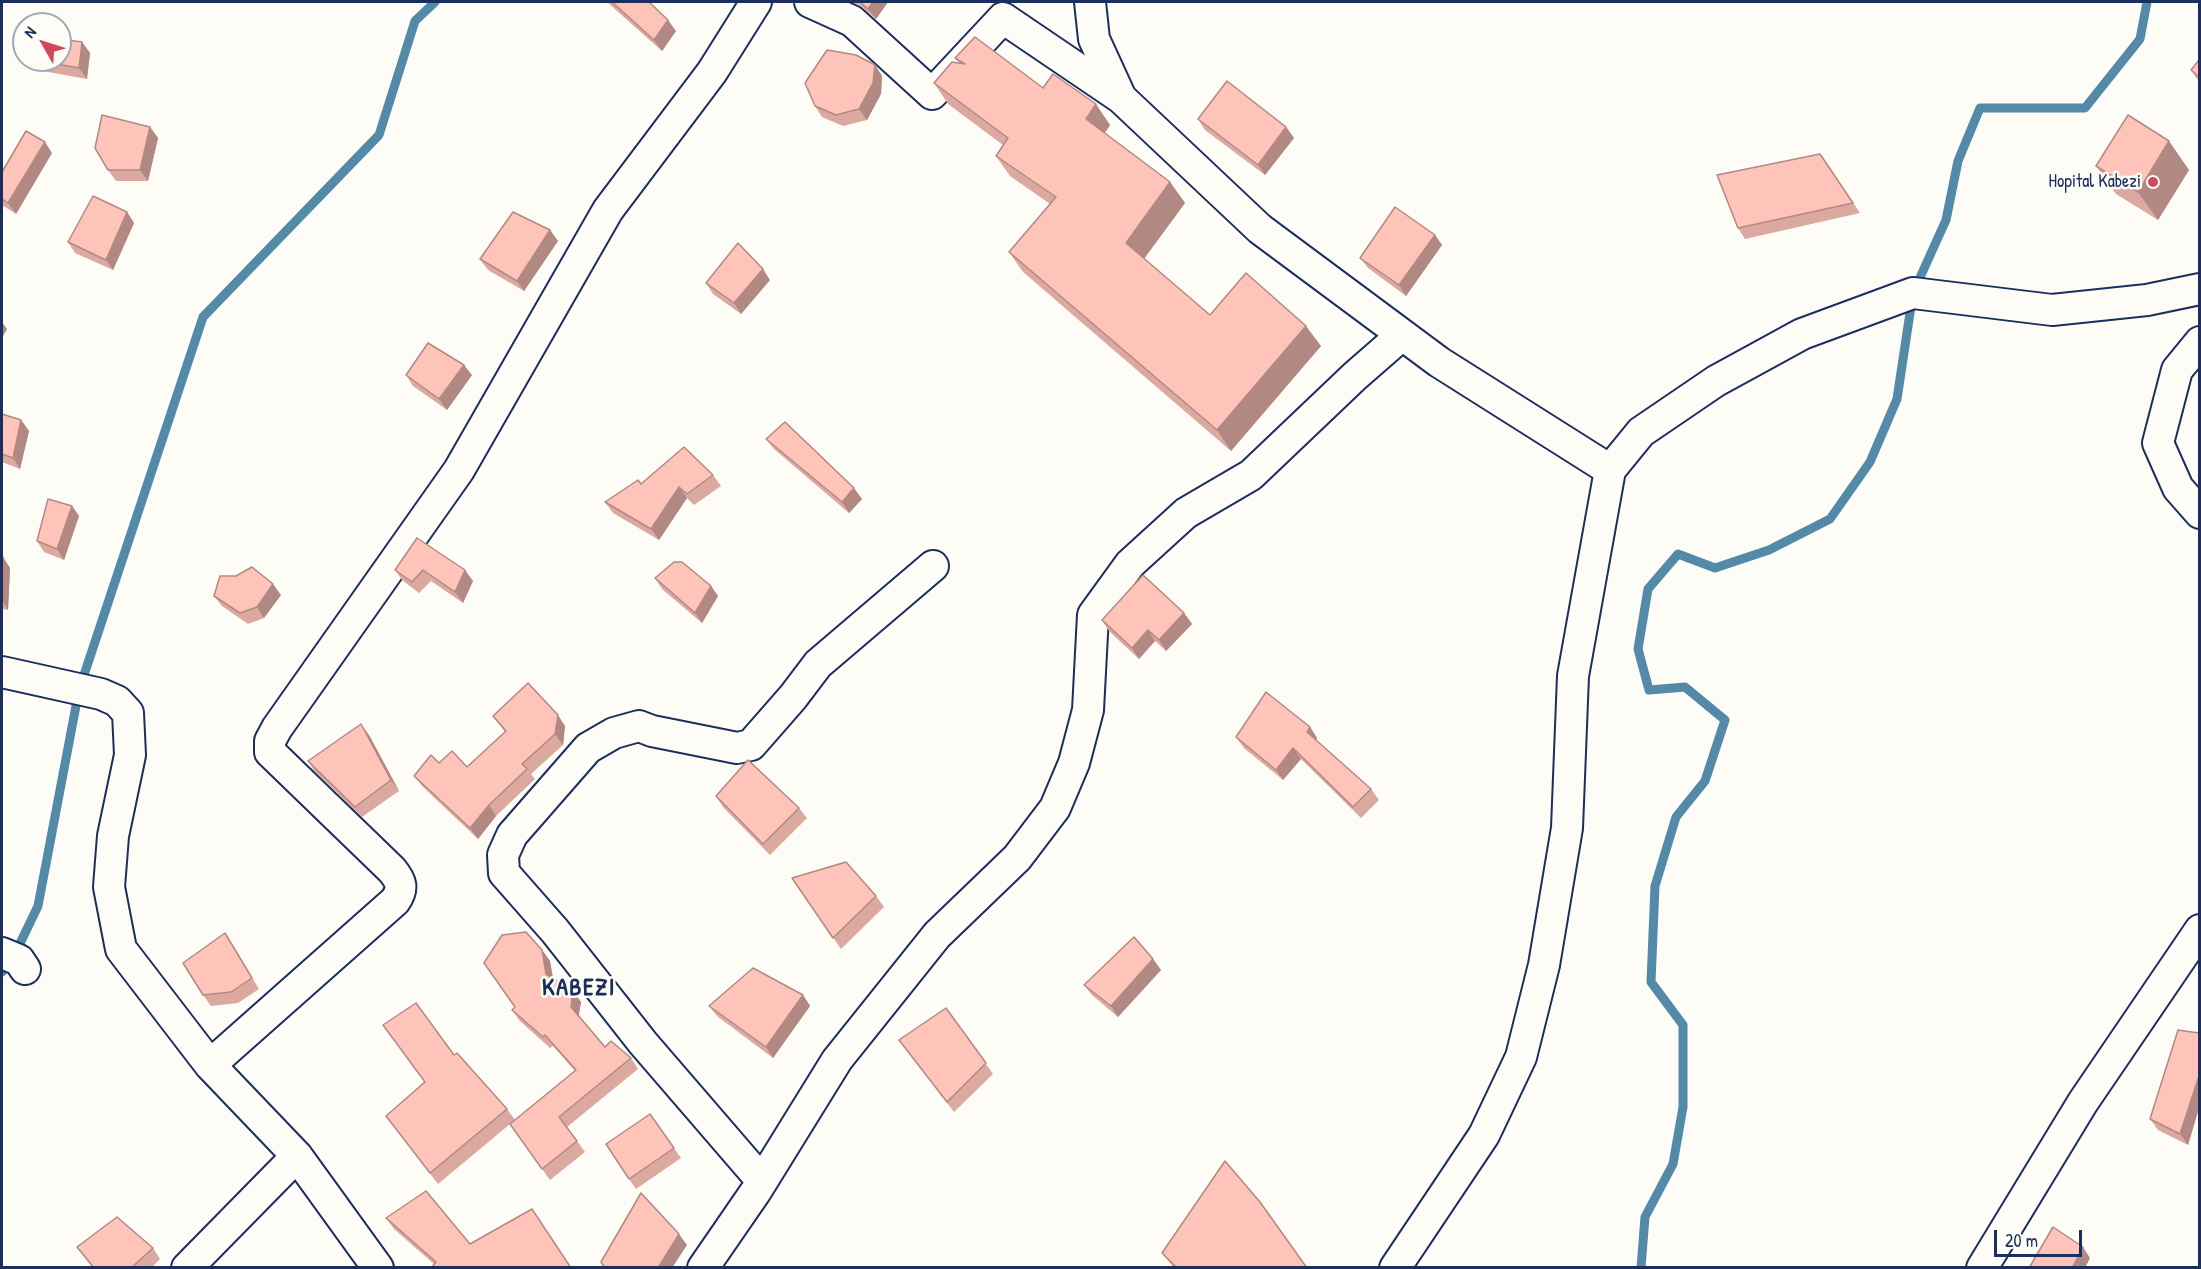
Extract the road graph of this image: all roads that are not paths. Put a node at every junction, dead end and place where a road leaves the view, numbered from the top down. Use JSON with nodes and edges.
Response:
{"nodes":[{"id":1,"x":756,"y":2,"type":"edge"},
{"id":2,"x":810,"y":2,"type":"edge"},
{"id":3,"x":1090,"y":2,"type":"edge"},
{"id":4,"x":1121,"y":98,"type":"junction"},
{"id":5,"x":2199,"y":289,"type":"edge"},
{"id":6,"x":1402,"y":335,"type":"junction"},
{"id":7,"x":2199,"y":342,"type":"edge"},
{"id":8,"x":1610,"y":470,"type":"junction"},
{"id":9,"x":2199,"y":513,"type":"edge"},
{"id":10,"x":933,"y":566,"type":"dead end"},
{"id":11,"x":2,"y":672,"type":"edge"},
{"id":12,"x":2199,"y":930,"type":"edge"},
{"id":13,"x":210,"y":1065,"type":"junction"},
{"id":14,"x":297,"y":1156,"type":"junction"},
{"id":15,"x":762,"y":1181,"type":"junction"},
{"id":16,"x":187,"y":1268,"type":"edge"},
{"id":17,"x":378,"y":1268,"type":"edge"},
{"id":18,"x":703,"y":1268,"type":"edge"},
{"id":19,"x":1395,"y":1268,"type":"edge"},
{"id":20,"x":1982,"y":1268,"type":"edge"}],
"edges":[{"from":1,"to":13,"type":"street"},
{"from":2,"to":4,"type":"street"},
{"from":3,"to":4,"type":"street"},
{"from":4,"to":6,"type":"street"},
{"from":5,"to":8,"type":"street"},
{"from":6,"to":8,"type":"street"},
{"from":6,"to":15,"type":"street"},
{"from":7,"to":9,"type":"street"},
{"from":8,"to":19,"type":"street"},
{"from":10,"to":15,"type":"street"},
{"from":11,"to":13,"type":"street"},
{"from":12,"to":20,"type":"street"},
{"from":13,"to":14,"type":"street"},
{"from":14,"to":16,"type":"street"},
{"from":14,"to":17,"type":"street"},
{"from":15,"to":18,"type":"street"}]}
